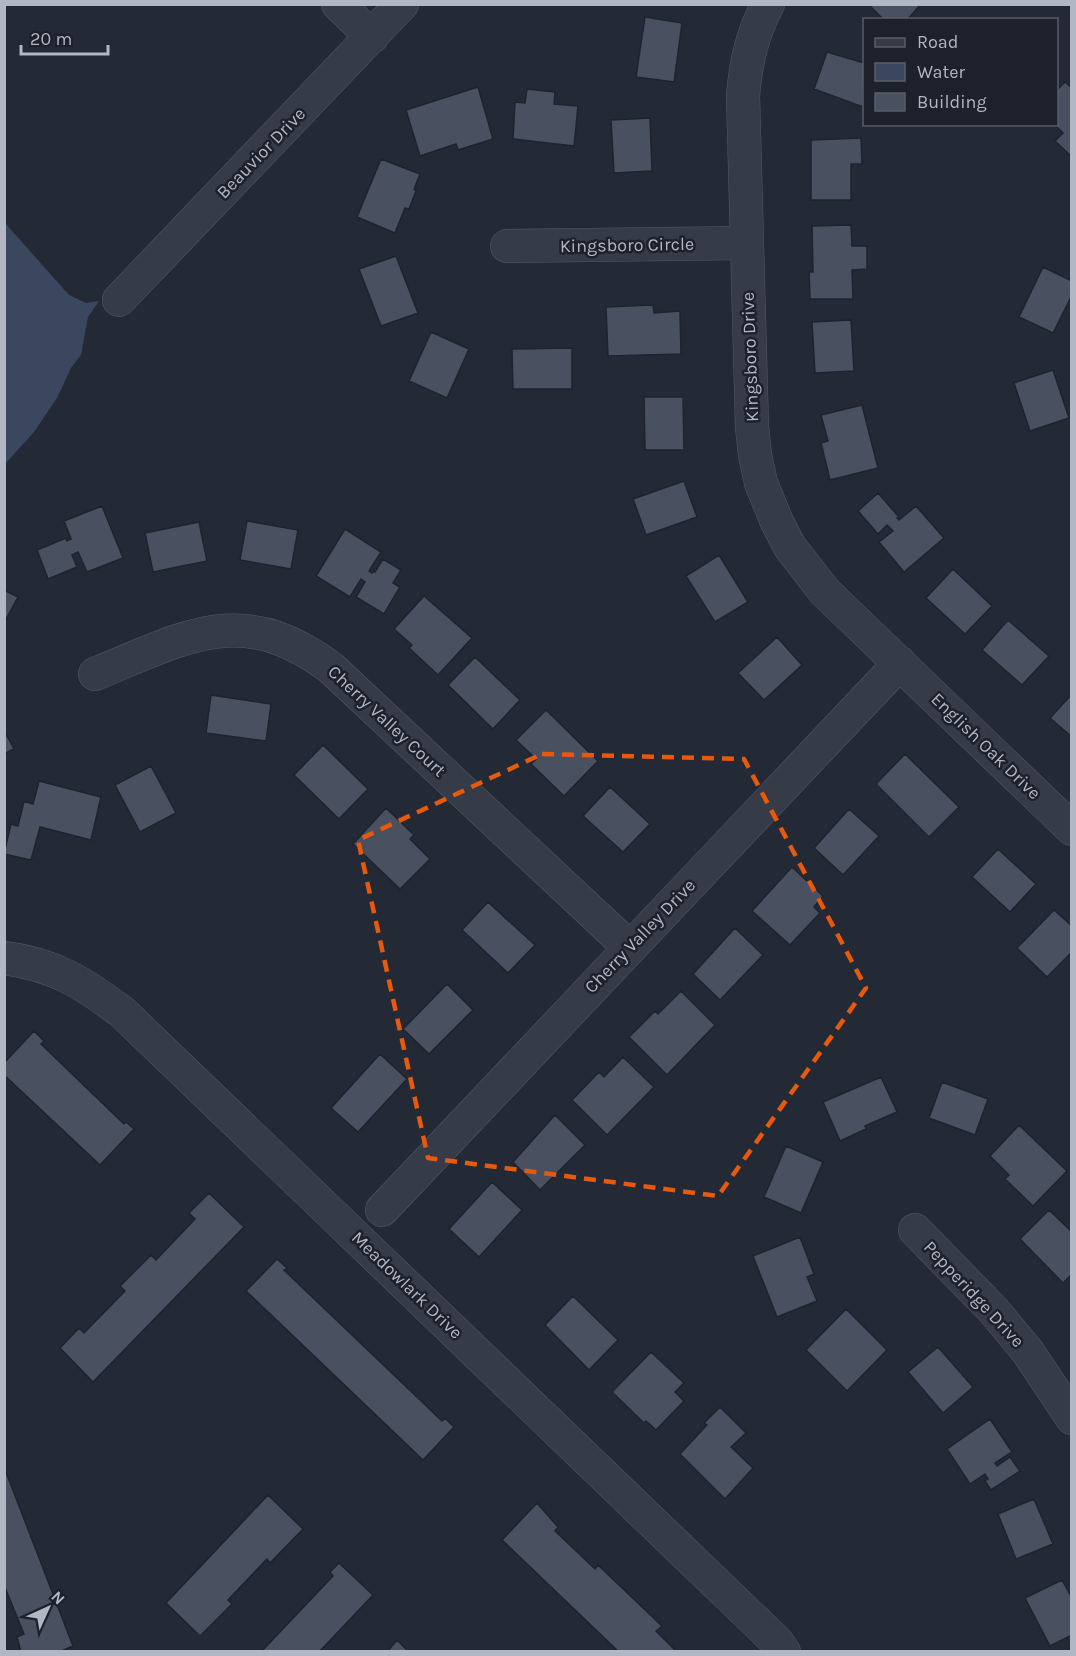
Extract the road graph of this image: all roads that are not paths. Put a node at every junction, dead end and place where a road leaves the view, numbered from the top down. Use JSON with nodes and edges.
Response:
{"nodes":[{"id":1,"x":338,"y":4,"type":"edge"},
{"id":2,"x":402,"y":4,"type":"edge"},
{"id":3,"x":768,"y":4,"type":"edge"},
{"id":4,"x":372,"y":37,"type":"junction"},
{"id":5,"x":747,"y":243,"type":"junction"},
{"id":6,"x":507,"y":246,"type":"dead end"},
{"id":7,"x":119,"y":300,"type":"dead end"},
{"id":8,"x":900,"y":663,"type":"junction"},
{"id":9,"x":94,"y":674,"type":"dead end"},
{"id":10,"x":1071,"y":829,"type":"edge"},
{"id":11,"x":629,"y":947,"type":"junction"},
{"id":12,"x":4,"y":958,"type":"edge"},
{"id":13,"x":382,"y":1210,"type":"dead end"},
{"id":14,"x":915,"y":1230,"type":"dead end"},
{"id":15,"x":1071,"y":1418,"type":"edge"},
{"id":16,"x":784,"y":1652,"type":"edge"}],
"edges":[{"from":1,"to":4,"type":"street"},
{"from":2,"to":4,"type":"street","name":"Beauvior Drive"},
{"from":3,"to":5,"type":"street","name":"Kingsboro Drive"},
{"from":4,"to":7,"type":"street","name":"Beauvior Drive"},
{"from":5,"to":6,"type":"street","name":"Kingsboro Circle"},
{"from":5,"to":8,"type":"street","name":"Kingsboro Drive"},
{"from":8,"to":10,"type":"street","name":"English Oak Drive"},
{"from":8,"to":11,"type":"street","name":"Cherry Valley Drive"},
{"from":9,"to":11,"type":"street","name":"Cherry Valley Court"},
{"from":11,"to":13,"type":"street","name":"Cherry Valley Drive"},
{"from":12,"to":16,"type":"street","name":"Meadowlark Drive"},
{"from":14,"to":15,"type":"street","name":"Pepperidge Drive"}]}
